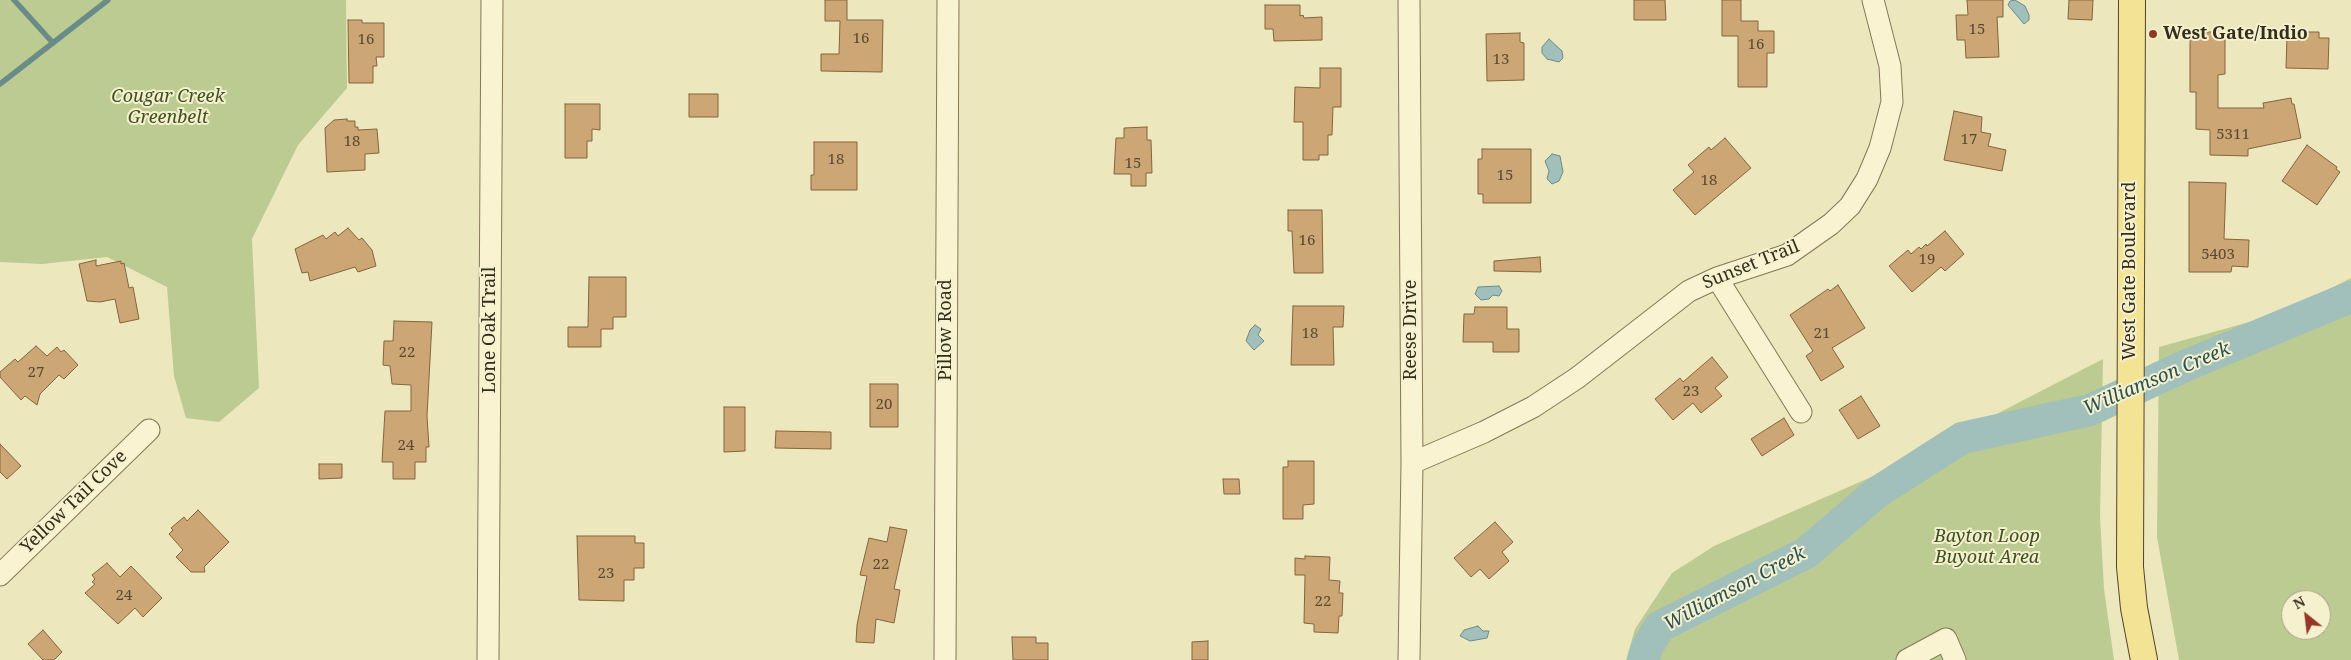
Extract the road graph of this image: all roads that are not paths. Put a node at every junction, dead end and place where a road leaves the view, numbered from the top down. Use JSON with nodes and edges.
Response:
{"nodes":[{"id":1,"x":492,"y":0,"type":"edge"},
{"id":2,"x":948,"y":0,"type":"edge"},
{"id":3,"x":1409,"y":0,"type":"edge"},
{"id":4,"x":1873,"y":0,"type":"edge"},
{"id":5,"x":2132,"y":0,"type":"edge"},
{"id":6,"x":1717,"y":278,"type":"junction"},
{"id":7,"x":1801,"y":412,"type":"dead end"},
{"id":8,"x":149,"y":430,"type":"dead end"},
{"id":9,"x":1412,"y":463,"type":"junction"},
{"id":10,"x":0,"y":575,"type":"edge"},
{"id":11,"x":488,"y":660,"type":"edge"},
{"id":12,"x":945,"y":660,"type":"edge"},
{"id":13,"x":1409,"y":660,"type":"edge"},
{"id":14,"x":1906,"y":660,"type":"edge"},
{"id":15,"x":1955,"y":660,"type":"edge"},
{"id":16,"x":2144,"y":660,"type":"edge"}],
"edges":[{"from":1,"to":11,"type":"street","name":"Lone Oak Trail"},
{"from":2,"to":12,"type":"street","name":"Pillow Road"},
{"from":3,"to":9,"type":"street","name":"Reese Drive"},
{"from":4,"to":6,"type":"street","name":"Sunset Trail"},
{"from":5,"to":16,"type":"main road","name":"West Gate Boulevard"},
{"from":6,"to":7,"type":"street"},
{"from":6,"to":9,"type":"street","name":"Sunset Trail"},
{"from":8,"to":10,"type":"street","name":"Yellow Tail Cove"},
{"from":9,"to":13,"type":"street","name":"Reese Drive"},
{"from":14,"to":15,"type":"street"}]}
